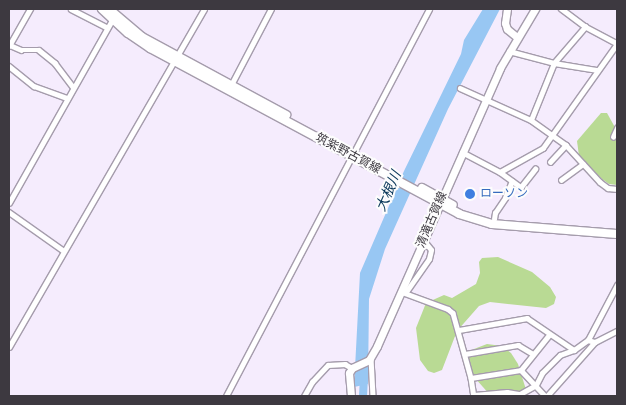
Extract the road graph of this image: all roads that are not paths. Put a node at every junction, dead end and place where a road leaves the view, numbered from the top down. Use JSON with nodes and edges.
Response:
{"nodes":[{"id":1,"x":30,"y":9,"type":"edge"},
{"id":2,"x":72,"y":9,"type":"edge"},
{"id":3,"x":102,"y":9,"type":"edge"},
{"id":4,"x":110,"y":9,"type":"edge"},
{"id":5,"x":204,"y":9,"type":"edge"},
{"id":6,"x":272,"y":9,"type":"edge"},
{"id":7,"x":429,"y":9,"type":"edge"},
{"id":8,"x":507,"y":9,"type":"edge"},
{"id":9,"x":535,"y":9,"type":"edge"},
{"id":10,"x":561,"y":9,"type":"edge"},
{"id":11,"x":112,"y":20,"type":"junction"},
{"id":12,"x":106,"y":27,"type":"junction"},
{"id":13,"x":584,"y":27,"type":"junction"},
{"id":14,"x":517,"y":37,"type":"junction"},
{"id":15,"x":617,"y":44,"type":"edge"},
{"id":16,"x":9,"y":46,"type":"edge"},
{"id":17,"x":509,"y":51,"type":"junction"},
{"id":18,"x":175,"y":59,"type":"junction"},
{"id":19,"x":554,"y":63,"type":"junction"},
{"id":20,"x":9,"y":66,"type":"edge"},
{"id":21,"x":597,"y":70,"type":"junction"},
{"id":22,"x":73,"y":87,"type":"junction"},
{"id":23,"x":230,"y":88,"type":"junction"},
{"id":24,"x":460,"y":88,"type":"dead end"},
{"id":25,"x":67,"y":98,"type":"junction"},
{"id":26,"x":486,"y":100,"type":"junction"},
{"id":27,"x":531,"y":120,"type":"junction"},
{"id":28,"x":617,"y":128,"type":"edge"},
{"id":29,"x":553,"y":135,"type":"junction"},
{"id":30,"x":613,"y":137,"type":"dead end"},
{"id":31,"x":566,"y":145,"type":"junction"},
{"id":32,"x":462,"y":152,"type":"junction"},
{"id":33,"x":352,"y":153,"type":"junction"},
{"id":34,"x":550,"y":162,"type":"dead end"},
{"id":35,"x":583,"y":164,"type":"junction"},
{"id":36,"x":535,"y":169,"type":"dead end"},
{"id":37,"x":500,"y":172,"type":"junction"},
{"id":38,"x":561,"y":180,"type":"dead end"},
{"id":39,"x":512,"y":181,"type":"junction"},
{"id":40,"x":617,"y":189,"type":"edge"},
{"id":41,"x":440,"y":201,"type":"junction"},
{"id":42,"x":9,"y":204,"type":"edge"},
{"id":43,"x":9,"y":212,"type":"edge"},
{"id":44,"x":494,"y":219,"type":"junction"},
{"id":45,"x":617,"y":229,"type":"edge"},
{"id":46,"x":617,"y":234,"type":"edge"},
{"id":47,"x":423,"y":240,"type":"junction"},
{"id":48,"x":64,"y":250,"type":"junction"},
{"id":49,"x":617,"y":285,"type":"edge"},
{"id":50,"x":404,"y":292,"type":"junction"},
{"id":51,"x":459,"y":330,"type":"junction"},
{"id":52,"x":616,"y":332,"type":"edge"},
{"id":53,"x":549,"y":335,"type":"junction"},
{"id":54,"x":588,"y":340,"type":"junction"},
{"id":55,"x":595,"y":342,"type":"junction"},
{"id":56,"x":9,"y":347,"type":"edge"},
{"id":57,"x":574,"y":350,"type":"junction"},
{"id":58,"x":465,"y":354,"type":"junction"},
{"id":59,"x":533,"y":354,"type":"junction"},
{"id":60,"x":370,"y":359,"type":"junction"},
{"id":61,"x":353,"y":367,"type":"junction"},
{"id":62,"x":521,"y":370,"type":"junction"},
{"id":63,"x":471,"y":378,"type":"junction"},
{"id":64,"x":536,"y":385,"type":"junction"},
{"id":65,"x":226,"y":396,"type":"edge"},
{"id":66,"x":304,"y":396,"type":"edge"},
{"id":67,"x":351,"y":396,"type":"edge"},
{"id":68,"x":372,"y":396,"type":"edge"},
{"id":69,"x":474,"y":396,"type":"edge"},
{"id":70,"x":546,"y":396,"type":"edge"}],
"edges":[{"from":1,"to":16,"type":"street"},
{"from":2,"to":12,"type":"street"},
{"from":3,"to":11,"type":"main road","name":"筑紫野古賀線"},
{"from":4,"to":18,"type":"main road","name":"筑紫野古賀線"},
{"from":5,"to":18,"type":"street"},
{"from":6,"to":23,"type":"street"},
{"from":7,"to":33,"type":"street"},
{"from":8,"to":14,"type":"main road"},
{"from":9,"to":14,"type":"main road","name":"清滝古賀線"},
{"from":10,"to":13,"type":"street"},
{"from":11,"to":12,"type":"street"},
{"from":11,"to":18,"type":"main road","name":"筑紫野古賀線"},
{"from":12,"to":22,"type":"street"},
{"from":13,"to":15,"type":"street"},
{"from":13,"to":19,"type":"street"},
{"from":14,"to":17,"type":"main road","name":"清滝古賀線"},
{"from":15,"to":21,"type":"street"},
{"from":16,"to":22,"type":"street"},
{"from":17,"to":19,"type":"street"},
{"from":17,"to":26,"type":"main road","name":"清滝古賀線"},
{"from":18,"to":23,"type":"main road","name":"筑紫野古賀線"},
{"from":18,"to":48,"type":"street"},
{"from":19,"to":21,"type":"street"},
{"from":19,"to":27,"type":"street"},
{"from":20,"to":25,"type":"street"},
{"from":21,"to":29,"type":"street"},
{"from":22,"to":25,"type":"street"},
{"from":23,"to":33,"type":"main road","name":"筑紫野古賀線"},
{"from":24,"to":26,"type":"street"},
{"from":25,"to":42,"type":"street"},
{"from":26,"to":27,"type":"street"},
{"from":26,"to":32,"type":"main road","name":"清滝古賀線"},
{"from":27,"to":29,"type":"street"},
{"from":28,"to":30,"type":"street"},
{"from":29,"to":31,"type":"street"},
{"from":29,"to":37,"type":"street"},
{"from":31,"to":34,"type":"street"},
{"from":31,"to":35,"type":"street"},
{"from":32,"to":37,"type":"street"},
{"from":32,"to":41,"type":"main road","name":"清滝古賀線"},
{"from":33,"to":41,"type":"main road","name":"筑紫野古賀線"},
{"from":33,"to":65,"type":"street"},
{"from":35,"to":38,"type":"street"},
{"from":35,"to":40,"type":"street"},
{"from":36,"to":39,"type":"street"},
{"from":37,"to":39,"type":"street"},
{"from":39,"to":44,"type":"street"},
{"from":41,"to":44,"type":"main road","name":"筑紫野古賀線"},
{"from":41,"to":46,"type":"main road","name":"筑紫野古賀線"},
{"from":41,"to":47,"type":"main road","name":"清滝古賀線"},
{"from":43,"to":48,"type":"street"},
{"from":44,"to":45,"type":"main road","name":"筑紫野古賀線"},
{"from":47,"to":50,"type":"main road","name":"清滝古賀線"},
{"from":47,"to":50,"type":"street"},
{"from":48,"to":56,"type":"street"},
{"from":49,"to":54,"type":"street"},
{"from":50,"to":51,"type":"street"},
{"from":50,"to":60,"type":"main road","name":"清滝古賀線"},
{"from":51,"to":53,"type":"street"},
{"from":51,"to":58,"type":"street"},
{"from":52,"to":55,"type":"street"},
{"from":53,"to":57,"type":"street"},
{"from":53,"to":59,"type":"street"},
{"from":54,"to":55,"type":"street"},
{"from":54,"to":57,"type":"street"},
{"from":55,"to":70,"type":"street"},
{"from":57,"to":64,"type":"street"},
{"from":58,"to":59,"type":"street"},
{"from":58,"to":63,"type":"street"},
{"from":59,"to":62,"type":"street"},
{"from":60,"to":61,"type":"main road"},
{"from":60,"to":68,"type":"street"},
{"from":61,"to":66,"type":"street"},
{"from":61,"to":67,"type":"main road"},
{"from":62,"to":63,"type":"street"},
{"from":62,"to":64,"type":"street"},
{"from":63,"to":69,"type":"street"},
{"from":64,"to":69,"type":"street"},
{"from":64,"to":70,"type":"street"}]}
